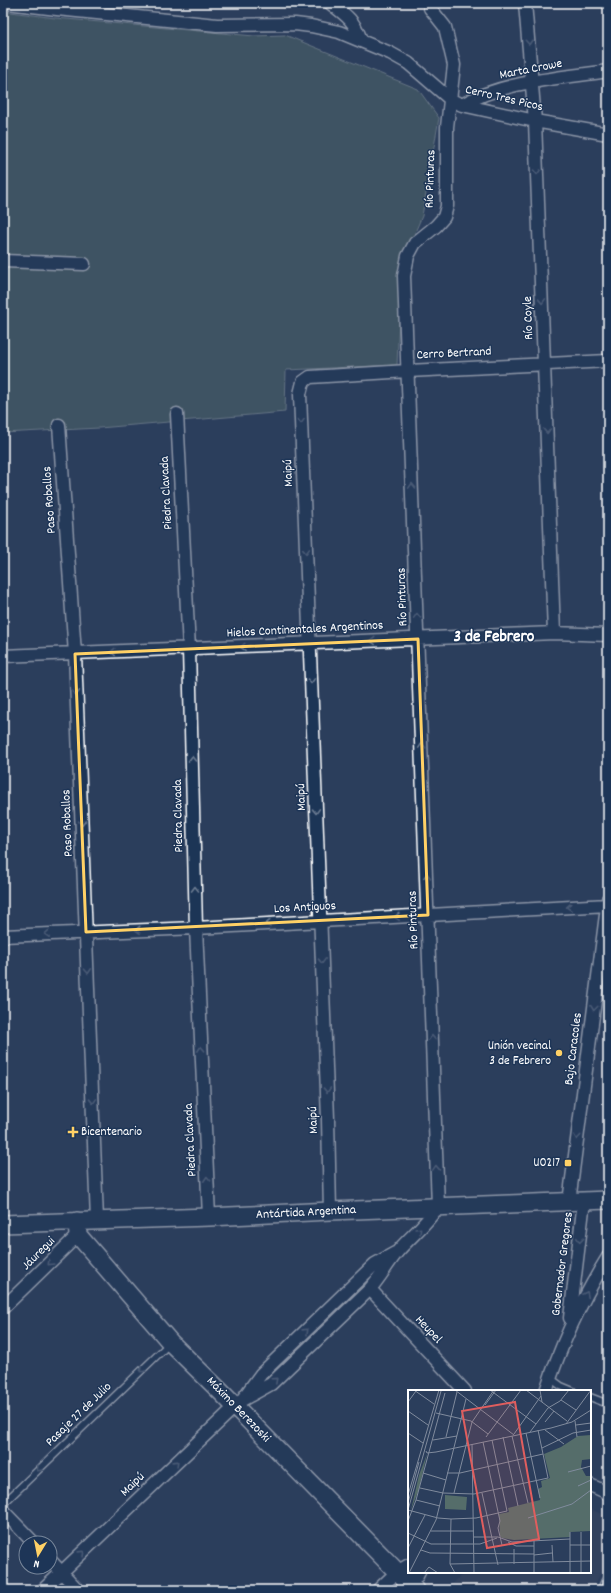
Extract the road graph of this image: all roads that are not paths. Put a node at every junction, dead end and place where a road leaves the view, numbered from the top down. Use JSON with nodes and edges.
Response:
{"nodes":[{"id":1,"x":7,"y":3,"type":"edge"},
{"id":2,"x":330,"y":3,"type":"edge"},
{"id":3,"x":525,"y":3,"type":"edge"},
{"id":4,"x":58,"y":6,"type":"edge"},
{"id":5,"x":430,"y":8,"type":"dead end"},
{"id":6,"x":361,"y":40,"type":"junction"},
{"id":7,"x":608,"y":71,"type":"edge"},
{"id":8,"x":532,"y":82,"type":"junction"},
{"id":9,"x":451,"y":100,"type":"junction"},
{"id":10,"x":462,"y":105,"type":"junction"},
{"id":11,"x":535,"y":121,"type":"junction"},
{"id":12,"x":608,"y":134,"type":"edge"},
{"id":13,"x":3,"y":261,"type":"edge"},
{"id":14,"x":84,"y":264,"type":"dead end"},
{"id":15,"x":608,"y":362,"type":"edge"},
{"id":16,"x":544,"y":364,"type":"junction"},
{"id":17,"x":408,"y":371,"type":"junction"},
{"id":18,"x":303,"y":382,"type":"joint"},
{"id":19,"x":177,"y":414,"type":"dead end"},
{"id":20,"x":59,"y":425,"type":"dead end"},
{"id":21,"x":554,"y":633,"type":"junction"},
{"id":22,"x":608,"y":635,"type":"edge"},
{"id":23,"x":418,"y":638,"type":"junction"},
{"id":24,"x":310,"y":644,"type":"junction"},
{"id":25,"x":189,"y":648,"type":"junction"},
{"id":26,"x":75,"y":654,"type":"junction"},
{"id":27,"x":3,"y":656,"type":"edge"},
{"id":28,"x":608,"y":903,"type":"edge"},
{"id":29,"x":428,"y":915,"type":"junction"},
{"id":30,"x":320,"y":922,"type":"junction"},
{"id":31,"x":196,"y":928,"type":"junction"},
{"id":32,"x":86,"y":932,"type":"junction"},
{"id":33,"x":3,"y":936,"type":"edge"},
{"id":34,"x":608,"y":1200,"type":"edge"},
{"id":35,"x":577,"y":1202,"type":"junction"},
{"id":36,"x":438,"y":1206,"type":"junction"},
{"id":37,"x":330,"y":1211,"type":"junction"},
{"id":38,"x":209,"y":1218,"type":"junction"},
{"id":39,"x":97,"y":1220,"type":"junction"},
{"id":40,"x":3,"y":1224,"type":"edge"},
{"id":41,"x":77,"y":1228,"type":"junction"},
{"id":42,"x":398,"y":1252,"type":"junction"},
{"id":43,"x":608,"y":1257,"type":"edge"},
{"id":44,"x":370,"y":1289,"type":"junction"},
{"id":45,"x":3,"y":1308,"type":"edge"},
{"id":46,"x":569,"y":1329,"type":"junction"},
{"id":47,"x":171,"y":1343,"type":"junction"},
{"id":48,"x":550,"y":1378,"type":"junction"},
{"id":49,"x":464,"y":1390,"type":"edge"},
{"id":50,"x":546,"y":1390,"type":"edge"},
{"id":51,"x":571,"y":1390,"type":"edge"},
{"id":52,"x":591,"y":1397,"type":"edge"},
{"id":53,"x":238,"y":1403,"type":"junction"},
{"id":54,"x":608,"y":1404,"type":"edge"},
{"id":55,"x":591,"y":1485,"type":"edge"},
{"id":56,"x":608,"y":1493,"type":"edge"},
{"id":57,"x":3,"y":1504,"type":"edge"},
{"id":58,"x":3,"y":1511,"type":"edge"},
{"id":59,"x":26,"y":1535,"type":"edge"},
{"id":60,"x":58,"y":1569,"type":"edge"},
{"id":61,"x":62,"y":1573,"type":"junction"},
{"id":62,"x":408,"y":1579,"type":"edge"},
{"id":63,"x":608,"y":1581,"type":"edge"},
{"id":64,"x":44,"y":1590,"type":"edge"},
{"id":65,"x":78,"y":1590,"type":"edge"},
{"id":66,"x":378,"y":1590,"type":"edge"},
{"id":67,"x":604,"y":1590,"type":"edge"}],
"edges":[{"from":1,"to":4,"type":"street","name":"Cerro Tres Picos"},
{"from":2,"to":6,"type":"street"},
{"from":3,"to":8,"type":"street","name":"Río Coyle","one_way":true},
{"from":4,"to":6,"type":"street","name":"Cerro Tres Picos"},
{"from":5,"to":9,"type":"street","name":"Río Pinturas"},
{"from":6,"to":9,"type":"street","name":"Cerro Tres Picos"},
{"from":7,"to":8,"type":"street","name":"Marta Crowe"},
{"from":8,"to":10,"type":"street","name":"Marta Crowe"},
{"from":8,"to":11,"type":"street","name":"Río Coyle"},
{"from":9,"to":10,"type":"street","name":"Cerro Tres Picos"},
{"from":9,"to":17,"type":"street","name":"Río Pinturas"},
{"from":10,"to":11,"type":"street","name":"Cerro Tres Picos"},
{"from":11,"to":12,"type":"street","name":"Cerro Tres Picos"},
{"from":11,"to":16,"type":"street","name":"Río Coyle","one_way":true},
{"from":13,"to":14,"type":"street"},
{"from":15,"to":16,"type":"street","name":"Cerro Bertrand"},
{"from":16,"to":17,"type":"street","name":"Cerro Bertrand"},
{"from":16,"to":21,"type":"street","name":"Río Coyle","one_way":true},
{"from":17,"to":18,"type":"street","name":"Cerro Bertrand"},
{"from":23,"to":17,"type":"street","name":"Río Pinturas","one_way":true},
{"from":18,"to":24,"type":"street","name":"Maipú","one_way":true},
{"from":19,"to":25,"type":"street","name":"Piedra Clavada"},
{"from":20,"to":26,"type":"street","name":"Paso Roballos"},
{"from":21,"to":22,"type":"street","name":"Hielos Continentales Argentinos"},
{"from":21,"to":23,"type":"street","name":"Hielos Continentales Argentinos"},
{"from":23,"to":24,"type":"street","name":"Hielos Continentales Argentinos","one_way":true},
{"from":29,"to":23,"type":"street","name":"Río Pinturas","one_way":true},
{"from":24,"to":25,"type":"street","name":"Hielos Continentales Argentinos","one_way":true},
{"from":24,"to":30,"type":"street","name":"Maipú","one_way":true},
{"from":25,"to":26,"type":"street","name":"Hielos Continentales Argentinos","one_way":true},
{"from":31,"to":25,"type":"street","name":"Piedra Clavada","one_way":true},
{"from":26,"to":27,"type":"street","name":"Hielos Continentales Argentinos"},
{"from":26,"to":32,"type":"street","name":"Paso Roballos","one_way":true},
{"from":28,"to":29,"type":"street","name":"Los Antiguos","one_way":true},
{"from":28,"to":35,"type":"street","name":"Bajo Caracoles","one_way":true},
{"from":29,"to":30,"type":"street","name":"Los Antiguos","one_way":true},
{"from":36,"to":29,"type":"street","name":"Río Pinturas","one_way":true},
{"from":30,"to":31,"type":"street","name":"Los Antiguos","one_way":true},
{"from":30,"to":37,"type":"street","name":"Maipú","one_way":true},
{"from":31,"to":32,"type":"street","name":"Los Antiguos","one_way":true},
{"from":38,"to":31,"type":"street","name":"Piedra Clavada","one_way":true},
{"from":32,"to":33,"type":"street","name":"Los Antiguos","one_way":true},
{"from":32,"to":39,"type":"street","name":"Paso Roballos","one_way":true},
{"from":34,"to":35,"type":"street","name":"Antártida Argentina"},
{"from":35,"to":36,"type":"street","name":"Antártida Argentina"},
{"from":35,"to":46,"type":"street","name":"Gobernador Gregores","one_way":true},
{"from":36,"to":37,"type":"street","name":"Antártida Argentina"},
{"from":42,"to":36,"type":"street","name":"Maipú","one_way":true},
{"from":37,"to":38,"type":"street","name":"Antártida Argentina"},
{"from":38,"to":39,"type":"street","name":"Antártida Argentina"},
{"from":39,"to":41,"type":"street","name":"Antártida Argentina"},
{"from":40,"to":41,"type":"street","name":"Antártida Argentina"},
{"from":41,"to":45,"type":"street","name":"Jáuregui","one_way":true},
{"from":41,"to":47,"type":"street","name":"Máximo Berezoski"},
{"from":42,"to":44,"type":"street","name":"Maipú"},
{"from":53,"to":42,"type":"street","name":"Maipú","one_way":true},
{"from":46,"to":43,"type":"street","name":"Gobernador Gregores","one_way":true},
{"from":44,"to":49,"type":"street","name":"Heupel"},
{"from":53,"to":44,"type":"street","name":"Maipú","one_way":true},
{"from":46,"to":48,"type":"street","name":"Gobernador Gregores"},
{"from":47,"to":53,"type":"street","name":"Máximo Berezoski"},
{"from":47,"to":57,"type":"lane","name":"Pasaje 27 de Julio","one_way":true},
{"from":48,"to":50,"type":"street","name":"Gobernador Gregores"},
{"from":48,"to":51,"type":"lane"},
{"from":52,"to":54,"type":"lane"},
{"from":61,"to":53,"type":"street","name":"Maipú","one_way":true},
{"from":53,"to":62,"type":"street","name":"Máximo Berezoski"},
{"from":55,"to":56,"type":"street"},
{"from":58,"to":59,"type":"street"},
{"from":60,"to":61,"type":"street"},
{"from":61,"to":64,"type":"street","name":"Maipú"},
{"from":61,"to":65,"type":"street"},
{"from":62,"to":66,"type":"street"},
{"from":63,"to":67,"type":"street"}]}
